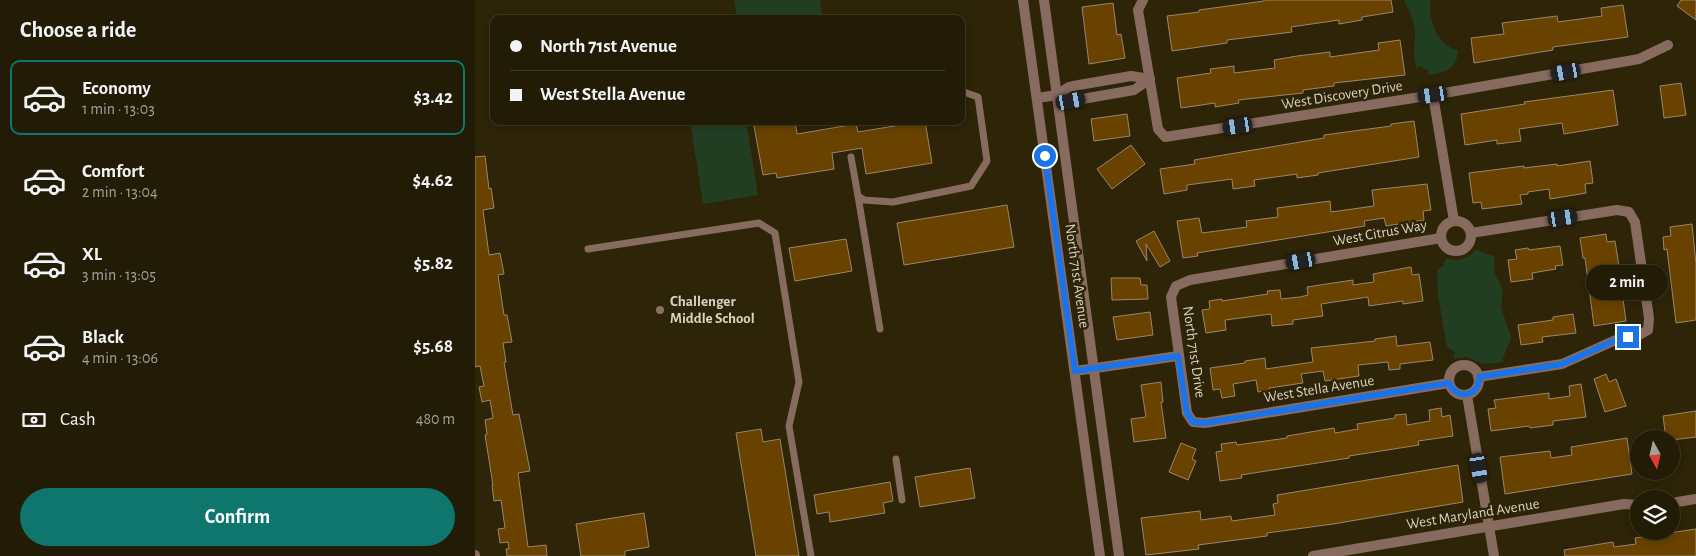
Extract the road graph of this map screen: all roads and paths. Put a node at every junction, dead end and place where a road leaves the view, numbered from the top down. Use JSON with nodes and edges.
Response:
{"nodes":[{"id":1,"x":1023,"y":0,"type":"edge"},
{"id":2,"x":1044,"y":0,"type":"edge"},
{"id":3,"x":1143,"y":0,"type":"edge"},
{"id":4,"x":1668,"y":45,"type":"dead end"},
{"id":5,"x":1150,"y":78,"type":"junction"},
{"id":6,"x":965,"y":92,"type":"edge"},
{"id":7,"x":1433,"y":95,"type":"junction"},
{"id":8,"x":1057,"y":96,"type":"junction"},
{"id":9,"x":1037,"y":98,"type":"junction"},
{"id":10,"x":851,"y":158,"type":"dead end"},
{"id":11,"x":858,"y":196,"type":"junction"},
{"id":12,"x":1454,"y":221,"type":"junction"},
{"id":13,"x":1471,"y":233,"type":"junction"},
{"id":14,"x":1441,"y":238,"type":"junction"},
{"id":15,"x":588,"y":250,"type":"dead end"},
{"id":16,"x":1176,"y":286,"type":"joint"},
{"id":17,"x":880,"y":328,"type":"dead end"},
{"id":18,"x":1178,"y":356,"type":"junction"},
{"id":19,"x":1094,"y":368,"type":"junction"},
{"id":20,"x":1075,"y":371,"type":"junction"},
{"id":21,"x":1479,"y":377,"type":"junction"},
{"id":22,"x":1449,"y":383,"type":"junction"},
{"id":23,"x":1467,"y":395,"type":"junction"},
{"id":24,"x":1193,"y":422,"type":"joint"},
{"id":25,"x":895,"y":459,"type":"dead end"},
{"id":26,"x":1696,"y":499,"type":"edge"},
{"id":27,"x":903,"y":500,"type":"dead end"},
{"id":28,"x":1680,"y":502,"type":"edge"},
{"id":29,"x":1630,"y":504,"type":"edge"},
{"id":30,"x":1489,"y":526,"type":"junction"},
{"id":31,"x":811,"y":556,"type":"edge"},
{"id":32,"x":1100,"y":556,"type":"edge"},
{"id":33,"x":1119,"y":556,"type":"edge"},
{"id":34,"x":1313,"y":556,"type":"edge"},
{"id":35,"x":1494,"y":556,"type":"edge"}],
"edges":[{"from":1,"to":9,"type":"street","name":"North 71st Avenue"},
{"from":2,"to":8,"type":"street","name":"North 71st Avenue"},
{"from":3,"to":5,"type":"street"},
{"from":4,"to":7,"type":"street","name":"West Discovery Drive"},
{"from":5,"to":7,"type":"street","name":"West Discovery Drive"},
{"from":5,"to":8,"type":"street"},
{"from":5,"to":8,"type":"street"},
{"from":6,"to":11,"type":"lane"},
{"from":7,"to":12,"type":"street"},
{"from":8,"to":9,"type":"street"},
{"from":8,"to":19,"type":"street","name":"North 71st Avenue"},
{"from":9,"to":20,"type":"street","name":"North 71st Avenue"},
{"from":10,"to":11,"type":"lane"},
{"from":11,"to":17,"type":"lane"},
{"from":12,"to":13,"type":"street"},
{"from":12,"to":14,"type":"street","name":"West Citrus Way"},
{"from":13,"to":14,"type":"street","name":"West Citrus Way"},
{"from":13,"to":21,"type":"street"},
{"from":14,"to":16,"type":"street","name":"West Citrus Way"},
{"from":15,"to":31,"type":"lane"},
{"from":16,"to":18,"type":"street","name":"North 71st Drive"},
{"from":18,"to":19,"type":"street"},
{"from":18,"to":24,"type":"street","name":"North 71st Drive"},
{"from":19,"to":20,"type":"street"},
{"from":19,"to":33,"type":"street","name":"North 71st Avenue"},
{"from":20,"to":32,"type":"street","name":"North 71st Avenue"},
{"from":21,"to":22,"type":"street"},
{"from":21,"to":23,"type":"street"},
{"from":22,"to":23,"type":"street"},
{"from":22,"to":24,"type":"street","name":"West Stella Avenue"},
{"from":23,"to":30,"type":"street"},
{"from":25,"to":27,"type":"lane"},
{"from":26,"to":28,"type":"street"},
{"from":29,"to":30,"type":"street","name":"West Maryland Avenue"},
{"from":30,"to":34,"type":"street","name":"West Maryland Avenue"},
{"from":30,"to":35,"type":"street"}]}
